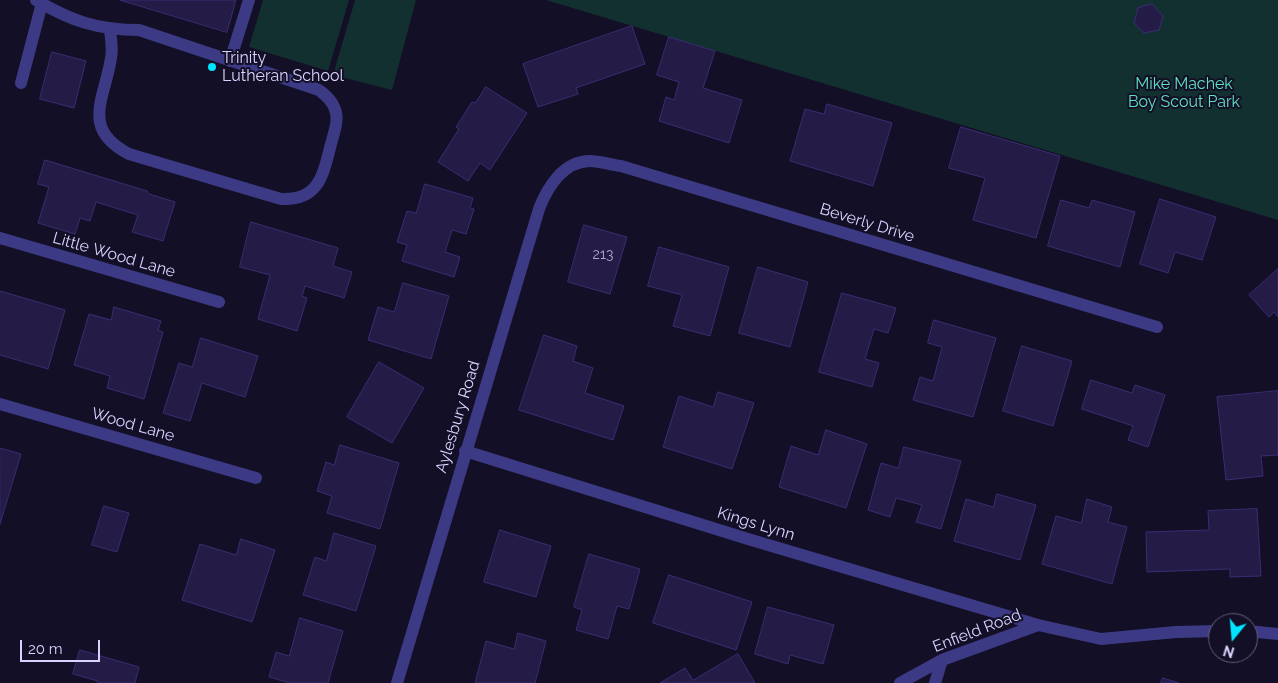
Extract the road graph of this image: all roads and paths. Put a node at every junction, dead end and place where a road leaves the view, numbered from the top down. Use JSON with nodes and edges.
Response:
{"nodes":[{"id":1,"x":249,"y":0,"type":"edge"},
{"id":2,"x":39,"y":2,"type":"edge"},
{"id":3,"x":110,"y":30,"type":"junction"},
{"id":4,"x":230,"y":61,"type":"junction"},
{"id":5,"x":21,"y":83,"type":"dead end"},
{"id":6,"x":567,"y":168,"type":"joint"},
{"id":7,"x":0,"y":238,"type":"edge"},
{"id":8,"x":219,"y":302,"type":"dead end"},
{"id":9,"x":1157,"y":327,"type":"dead end"},
{"id":10,"x":0,"y":404,"type":"edge"},
{"id":11,"x":465,"y":451,"type":"junction"},
{"id":12,"x":256,"y":478,"type":"dead end"},
{"id":13,"x":1038,"y":625,"type":"junction"},
{"id":14,"x":1208,"y":631,"type":"edge"},
{"id":15,"x":1258,"y":632,"type":"edge"},
{"id":16,"x":1278,"y":634,"type":"edge"},
{"id":17,"x":942,"y":660,"type":"junction"},
{"id":18,"x":397,"y":683,"type":"edge"},
{"id":19,"x":900,"y":683,"type":"edge"},
{"id":20,"x":935,"y":683,"type":"edge"}],
"edges":[{"from":1,"to":4,"type":"street"},
{"from":2,"to":3,"type":"street"},
{"from":2,"to":5,"type":"street"},
{"from":3,"to":4,"type":"street"},
{"from":3,"to":4,"type":"street"},
{"from":6,"to":9,"type":"street","name":"Beverly Drive"},
{"from":6,"to":11,"type":"street","name":"Aylesbury Road"},
{"from":7,"to":8,"type":"street","name":"Little Wood Lane"},
{"from":10,"to":12,"type":"street","name":"Wood Lane"},
{"from":11,"to":13,"type":"street","name":"Kings Lynn"},
{"from":11,"to":18,"type":"street","name":"Aylesbury Road"},
{"from":13,"to":14,"type":"street","name":"Enfield Road"},
{"from":13,"to":17,"type":"street","name":"Enfield Road"},
{"from":15,"to":16,"type":"street"},
{"from":17,"to":19,"type":"street","name":"Enfield Road"},
{"from":17,"to":20,"type":"street"}]}
